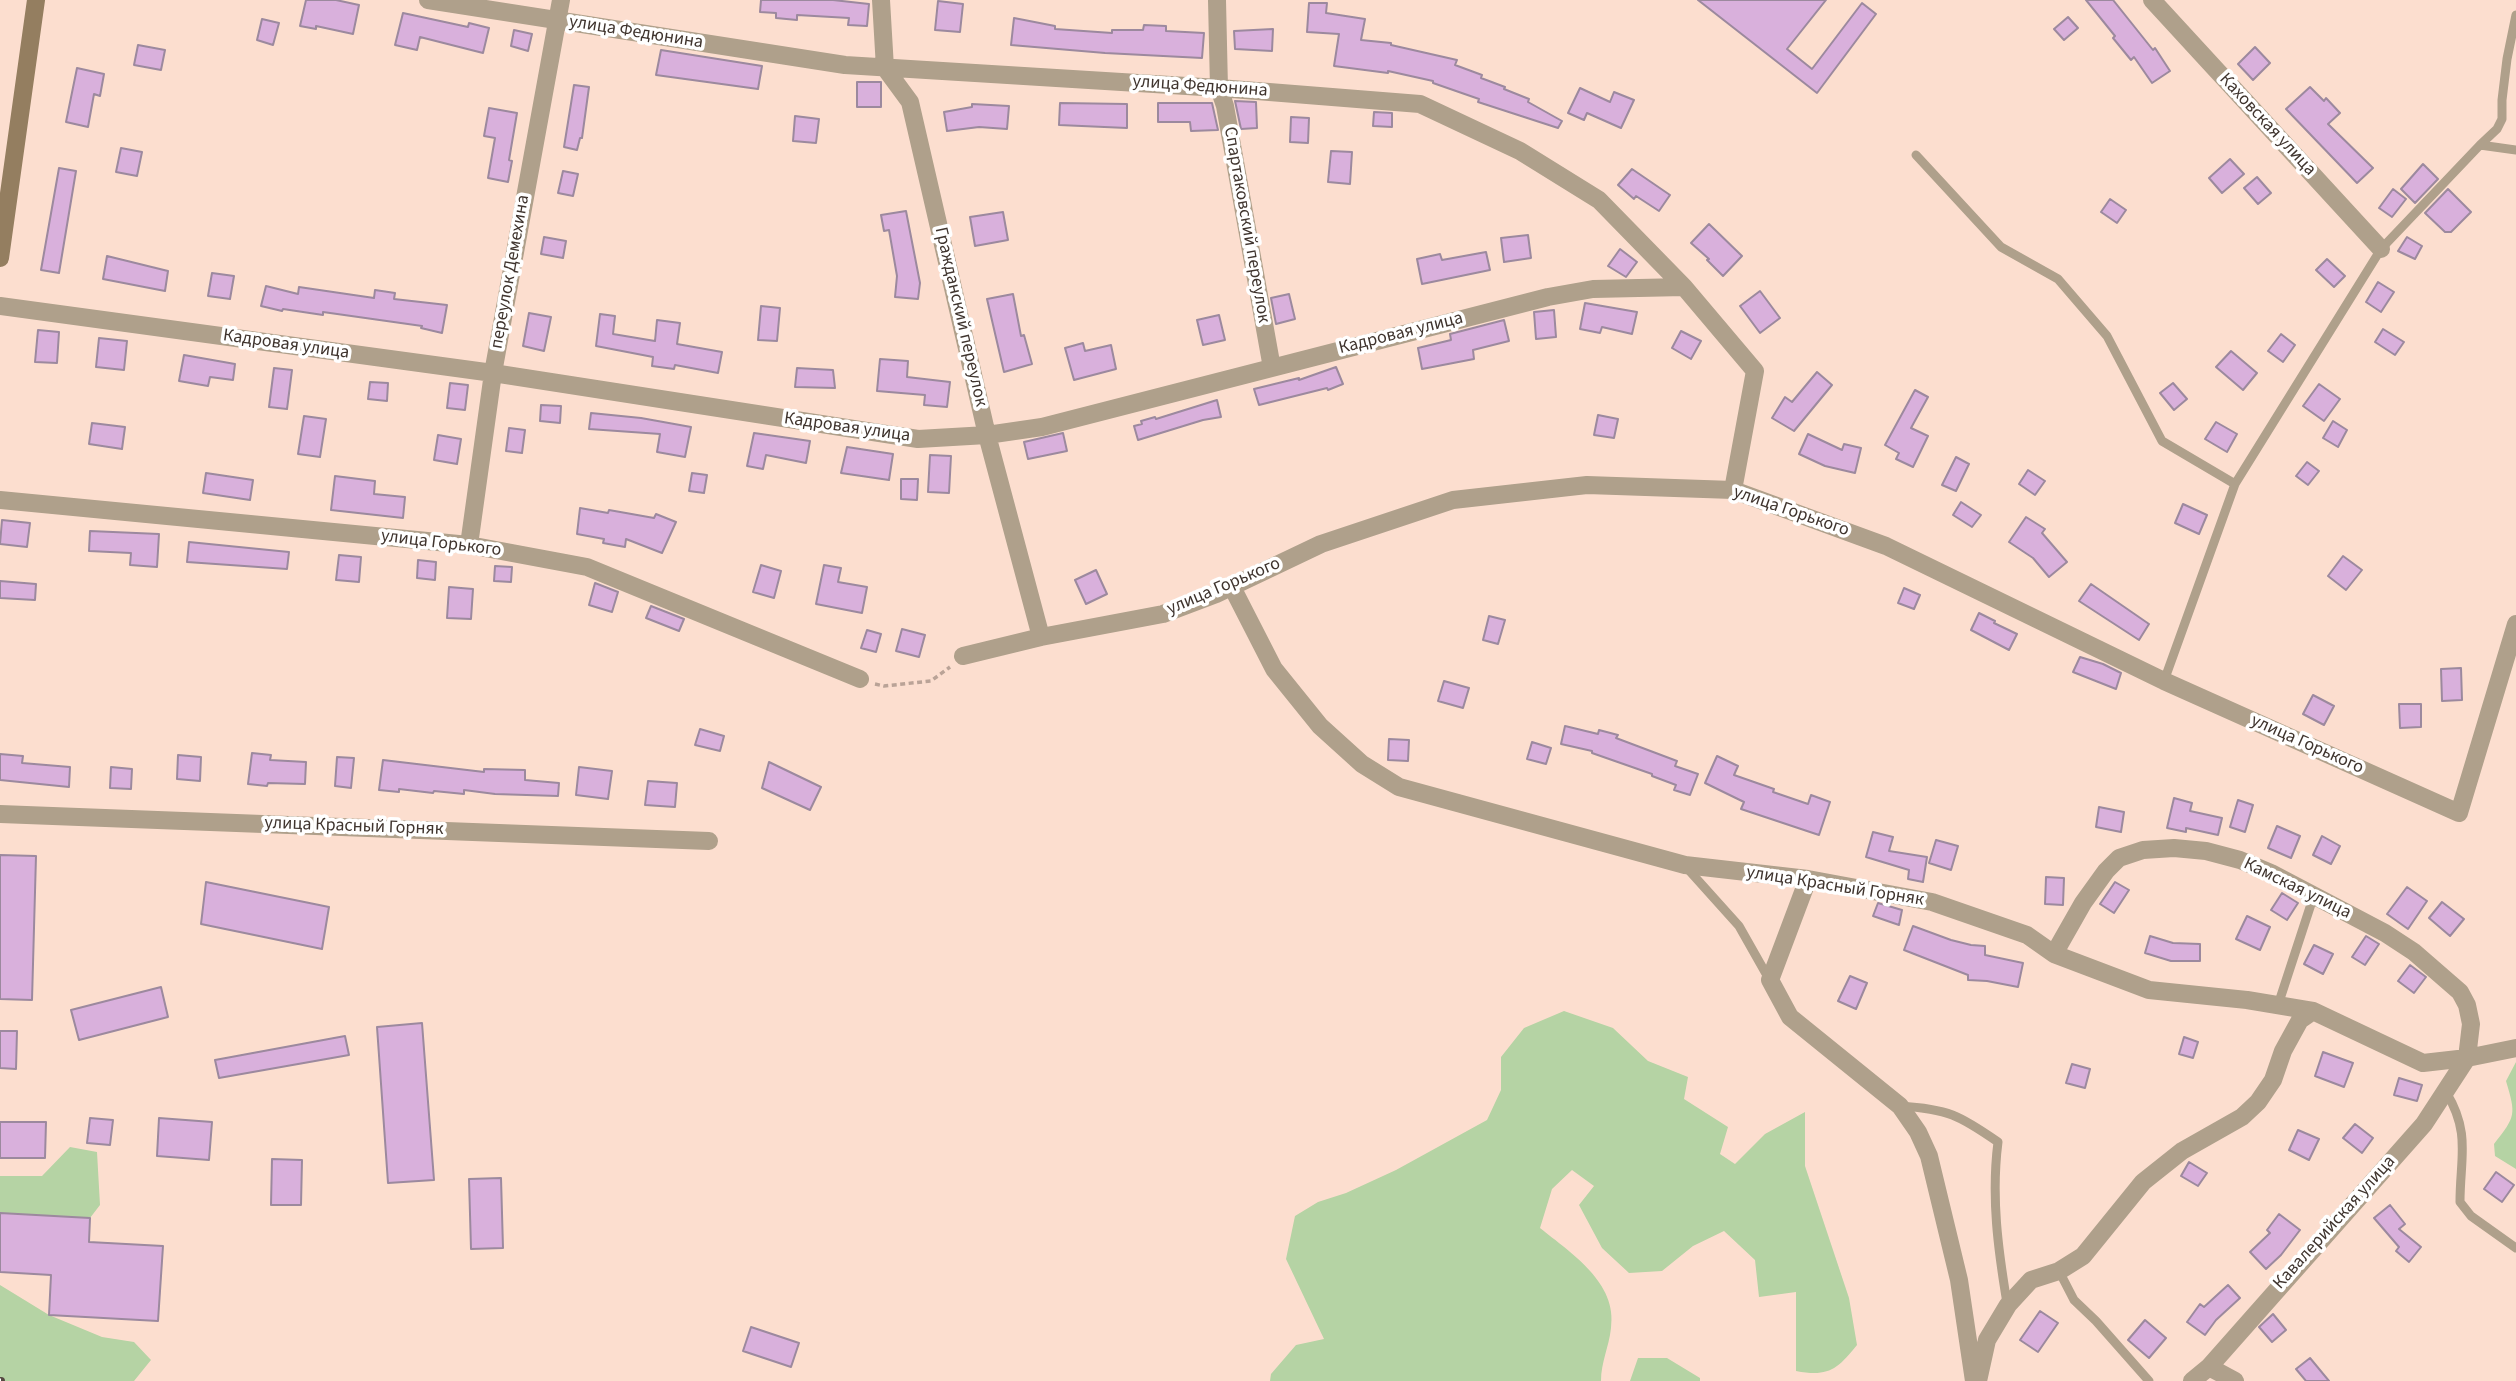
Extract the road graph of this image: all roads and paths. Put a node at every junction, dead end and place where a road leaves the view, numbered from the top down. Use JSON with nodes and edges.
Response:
{"nodes":[{"id":1,"x":36,"y":0,"type":"edge"},
{"id":2,"x":428,"y":0,"type":"edge"},
{"id":3,"x":561,"y":0,"type":"edge"},
{"id":4,"x":881,"y":0,"type":"edge"},
{"id":5,"x":1217,"y":0,"type":"edge"},
{"id":6,"x":2152,"y":0,"type":"edge"},
{"id":7,"x":2516,"y":15,"type":"edge"},
{"id":8,"x":558,"y":21,"type":"junction"},
{"id":9,"x":885,"y":68,"type":"junction"},
{"id":10,"x":1219,"y":88,"type":"junction"},
{"id":11,"x":2480,"y":145,"type":"junction"},
{"id":12,"x":2516,"y":150,"type":"edge"},
{"id":13,"x":1916,"y":155,"type":"dead end"},
{"id":14,"x":2381,"y":249,"type":"junction"},
{"id":15,"x":0,"y":258,"type":"edge"},
{"id":16,"x":1684,"y":287,"type":"junction"},
{"id":17,"x":0,"y":306,"type":"edge"},
{"id":18,"x":1272,"y":368,"type":"junction"},
{"id":19,"x":493,"y":373,"type":"junction"},
{"id":20,"x":987,"y":435,"type":"junction"},
{"id":21,"x":2235,"y":484,"type":"junction"},
{"id":22,"x":1733,"y":490,"type":"junction"},
{"id":23,"x":0,"y":500,"type":"edge"},
{"id":24,"x":469,"y":545,"type":"junction"},
{"id":25,"x":1232,"y":587,"type":"junction"},
{"id":26,"x":2516,"y":624,"type":"edge"},
{"id":27,"x":1041,"y":637,"type":"junction"},
{"id":28,"x":963,"y":656,"type":"joint"},
{"id":29,"x":860,"y":679,"type":"joint"},
{"id":30,"x":2164,"y":681,"type":"junction"},
{"id":31,"x":0,"y":814,"type":"edge"},
{"id":32,"x":709,"y":841,"type":"dead end"},
{"id":33,"x":1685,"y":865,"type":"junction"},
{"id":34,"x":1808,"y":879,"type":"junction"},
{"id":35,"x":2314,"y":895,"type":"junction"},
{"id":36,"x":2054,"y":954,"type":"junction"},
{"id":37,"x":1770,"y":980,"type":"junction"},
{"id":38,"x":2278,"y":1005,"type":"junction"},
{"id":39,"x":2313,"y":1011,"type":"junction"},
{"id":40,"x":2516,"y":1048,"type":"edge"},
{"id":41,"x":2467,"y":1058,"type":"junction"},
{"id":42,"x":2445,"y":1091,"type":"junction"},
{"id":43,"x":1900,"y":1106,"type":"junction"},
{"id":44,"x":2516,"y":1248,"type":"edge"},
{"id":45,"x":2059,"y":1271,"type":"junction"},
{"id":46,"x":2008,"y":1305,"type":"junction"},
{"id":47,"x":2208,"y":1367,"type":"junction"},
{"id":48,"x":1976,"y":1381,"type":"edge"},
{"id":49,"x":2149,"y":1381,"type":"edge"},
{"id":50,"x":2192,"y":1381,"type":"edge"},
{"id":51,"x":2235,"y":1381,"type":"edge"}],
"edges":[{"from":1,"to":15,"type":"street"},
{"from":2,"to":8,"type":"street","name":"улица Федюнина"},
{"from":3,"to":8,"type":"street","name":"переулок Демехина"},
{"from":4,"to":9,"type":"street"},
{"from":5,"to":10,"type":"street","name":"Спартаковский переулок"},
{"from":6,"to":14,"type":"street","name":"Каховская улица"},
{"from":7,"to":11,"type":"lane"},
{"from":8,"to":9,"type":"street","name":"улица Федюнина"},
{"from":8,"to":19,"type":"street","name":"переулок Демехина"},
{"from":9,"to":10,"type":"street","name":"улица Федюнина"},
{"from":9,"to":20,"type":"street","name":"Гражданский переулок"},
{"from":10,"to":16,"type":"street","name":"улица Федюнина"},
{"from":10,"to":18,"type":"street","name":"Спартаковский переулок"},
{"from":11,"to":12,"type":"lane"},
{"from":11,"to":14,"type":"lane"},
{"from":13,"to":21,"type":"lane"},
{"from":14,"to":21,"type":"lane"},
{"from":16,"to":18,"type":"street","name":"Кадровая улица"},
{"from":16,"to":22,"type":"street","name":"улица Федюнина"},
{"from":17,"to":19,"type":"street","name":"Кадровая улица"},
{"from":18,"to":20,"type":"street","name":"Кадровая улица"},
{"from":19,"to":20,"type":"street","name":"Кадровая улица"},
{"from":19,"to":24,"type":"street","name":"переулок Демехина"},
{"from":20,"to":27,"type":"street","name":"Гражданский переулок"},
{"from":21,"to":30,"type":"lane"},
{"from":22,"to":25,"type":"street","name":"улица Горького"},
{"from":22,"to":30,"type":"street","name":"улица Горького"},
{"from":23,"to":24,"type":"street","name":"улица Горького"},
{"from":24,"to":29,"type":"street","name":"улица Горького"},
{"from":25,"to":27,"type":"street","name":"улица Горького"},
{"from":25,"to":33,"type":"street","name":"улица Красный Горняк"},
{"from":26,"to":30,"type":"street","name":"улица Горького"},
{"from":27,"to":28,"type":"street","name":"улица Горького"},
{"from":28,"to":29,"type":"path"},
{"from":31,"to":32,"type":"street","name":"улица Красный Горняк"},
{"from":33,"to":34,"type":"street","name":"улица Красный Горняк"},
{"from":33,"to":37,"type":"lane"},
{"from":34,"to":36,"type":"street","name":"улица Красный Горняк"},
{"from":34,"to":37,"type":"street"},
{"from":35,"to":36,"type":"street","name":"Камская улица"},
{"from":35,"to":38,"type":"lane"},
{"from":35,"to":41,"type":"street","name":"Камская улица"},
{"from":36,"to":38,"type":"street","name":"улица Красный Горняк"},
{"from":37,"to":43,"type":"street"},
{"from":38,"to":39,"type":"street","name":"улица Красный Горняк"},
{"from":39,"to":41,"type":"street","name":"улица Красный Горняк"},
{"from":39,"to":45,"type":"street"},
{"from":40,"to":41,"type":"street","name":"улица Красный Горняк"},
{"from":41,"to":42,"type":"street","name":"Кавалерийская улица"},
{"from":42,"to":44,"type":"lane"},
{"from":42,"to":47,"type":"street","name":"Кавалерийская улица"},
{"from":43,"to":46,"type":"lane"},
{"from":43,"to":48,"type":"street"},
{"from":45,"to":46,"type":"street"},
{"from":45,"to":49,"type":"lane"},
{"from":46,"to":48,"type":"street"},
{"from":47,"to":50,"type":"street","name":"Кавалерийская улица"},
{"from":47,"to":51,"type":"street"}]}
